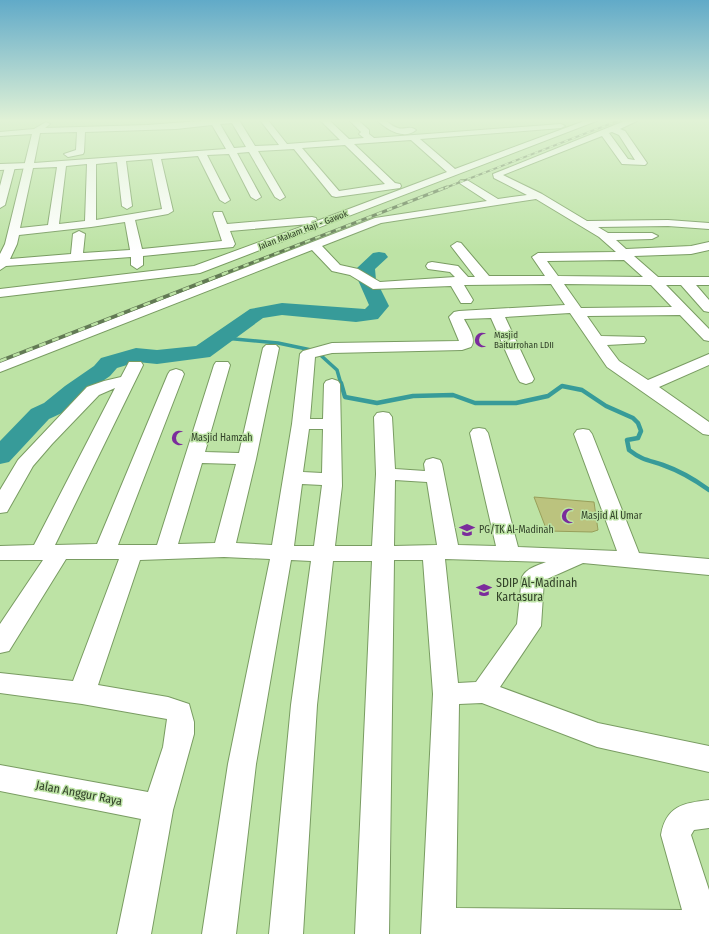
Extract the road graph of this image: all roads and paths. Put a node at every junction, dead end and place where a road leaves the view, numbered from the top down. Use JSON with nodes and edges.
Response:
{"nodes":[{"id":1,"x":62,"y":163,"type":"edge"},
{"id":2,"x":56,"y":164,"type":"edge"},
{"id":3,"x":92,"y":164,"type":"edge"},
{"id":4,"x":122,"y":164,"type":"edge"},
{"id":5,"x":158,"y":164,"type":"edge"},
{"id":6,"x":206,"y":164,"type":"edge"},
{"id":7,"x":238,"y":164,"type":"edge"},
{"id":8,"x":260,"y":164,"type":"edge"},
{"id":9,"x":311,"y":164,"type":"edge"},
{"id":10,"x":369,"y":164,"type":"edge"},
{"id":11,"x":443,"y":164,"type":"edge"},
{"id":12,"x":474,"y":164,"type":"edge"},
{"id":13,"x":523,"y":164,"type":"edge"},
{"id":14,"x":29,"y":166,"type":"junction"},
{"id":15,"x":5,"y":167,"type":"edge"},
{"id":16,"x":453,"y":172,"type":"junction"},
{"id":17,"x":432,"y":181,"type":"junction"},
{"id":18,"x":464,"y":182,"type":"dead end"},
{"id":19,"x":391,"y":185,"type":"dead end"},
{"id":20,"x":504,"y":187,"type":"dead end"},
{"id":21,"x":256,"y":196,"type":"dead end"},
{"id":22,"x":538,"y":196,"type":"junction"},
{"id":23,"x":280,"y":197,"type":"dead end"},
{"id":24,"x":524,"y":198,"type":"junction"},
{"id":25,"x":224,"y":200,"type":"dead end"},
{"id":26,"x":496,"y":202,"type":"junction"},
{"id":27,"x":0,"y":205,"type":"edge"},
{"id":28,"x":127,"y":206,"type":"dead end"},
{"id":29,"x":218,"y":214,"type":"dead end"},
{"id":30,"x":330,"y":220,"type":"junction"},
{"id":31,"x":130,"y":221,"type":"dead end"},
{"id":32,"x":637,"y":223,"type":"junction"},
{"id":33,"x":91,"y":224,"type":"junction"},
{"id":34,"x":586,"y":224,"type":"junction"},
{"id":35,"x":709,"y":226,"type":"edge"},
{"id":36,"x":53,"y":228,"type":"junction"},
{"id":37,"x":224,"y":228,"type":"junction"},
{"id":38,"x":356,"y":229,"type":"junction"},
{"id":39,"x":14,"y":232,"type":"junction"},
{"id":40,"x":78,"y":234,"type":"dead end"},
{"id":41,"x":605,"y":237,"type":"junction"},
{"id":42,"x":6,"y":244,"type":"edge"},
{"id":43,"x":315,"y":246,"type":"junction"},
{"id":44,"x":457,"y":246,"type":"dead end"},
{"id":45,"x":530,"y":246,"type":"dead end"},
{"id":46,"x":709,"y":246,"type":"edge"},
{"id":47,"x":137,"y":253,"type":"junction"},
{"id":48,"x":624,"y":255,"type":"junction"},
{"id":49,"x":538,"y":257,"type":"junction"},
{"id":50,"x":77,"y":258,"type":"junction"},
{"id":51,"x":1,"y":265,"type":"edge"},
{"id":52,"x":432,"y":266,"type":"dead end"},
{"id":53,"x":137,"y":278,"type":"junction"},
{"id":54,"x":485,"y":280,"type":"junction"},
{"id":55,"x":460,"y":281,"type":"junction"},
{"id":56,"x":554,"y":281,"type":"junction"},
{"id":57,"x":655,"y":281,"type":"junction"},
{"id":58,"x":685,"y":281,"type":"junction"},
{"id":59,"x":709,"y":281,"type":"edge"},
{"id":60,"x":51,"y":287,"type":"junction"},
{"id":61,"x":0,"y":293,"type":"edge"},
{"id":62,"x":466,"y":300,"type":"dead end"},
{"id":63,"x":52,"y":302,"type":"dead end"},
{"id":64,"x":709,"y":308,"type":"edge"},
{"id":65,"x":575,"y":311,"type":"junction"},
{"id":66,"x":684,"y":311,"type":"junction"},
{"id":67,"x":496,"y":312,"type":"junction"},
{"id":68,"x":709,"y":337,"type":"edge"},
{"id":69,"x":639,"y":340,"type":"dead end"},
{"id":70,"x":596,"y":341,"type":"junction"},
{"id":71,"x":271,"y":348,"type":"dead end"},
{"id":72,"x":707,"y":362,"type":"edge"},
{"id":73,"x":222,"y":365,"type":"dead end"},
{"id":74,"x":0,"y":367,"type":"edge"},
{"id":75,"x":176,"y":374,"type":"dead end"},
{"id":76,"x":526,"y":379,"type":"dead end"},
{"id":77,"x":332,"y":384,"type":"dead end"},
{"id":78,"x":647,"y":386,"type":"junction"},
{"id":79,"x":383,"y":417,"type":"dead end"},
{"id":80,"x":301,"y":424,"type":"junction"},
{"id":81,"x":332,"y":424,"type":"junction"},
{"id":82,"x":709,"y":430,"type":"edge"},
{"id":83,"x":479,"y":433,"type":"dead end"},
{"id":84,"x":583,"y":434,"type":"dead end"},
{"id":85,"x":194,"y":457,"type":"junction"},
{"id":86,"x":246,"y":459,"type":"junction"},
{"id":87,"x":386,"y":474,"type":"junction"},
{"id":88,"x":293,"y":478,"type":"junction"},
{"id":89,"x":332,"y":479,"type":"junction"},
{"id":90,"x":0,"y":506,"type":"edge"},
{"id":91,"x":224,"y":550,"type":"junction"},
{"id":92,"x":105,"y":551,"type":"junction"},
{"id":93,"x":384,"y":551,"type":"junction"},
{"id":94,"x":50,"y":552,"type":"junction"},
{"id":95,"x":282,"y":552,"type":"junction"},
{"id":96,"x":441,"y":552,"type":"junction"},
{"id":97,"x":0,"y":553,"type":"edge"},
{"id":98,"x":165,"y":553,"type":"junction"},
{"id":99,"x":132,"y":554,"type":"junction"},
{"id":100,"x":322,"y":554,"type":"junction"},
{"id":101,"x":509,"y":554,"type":"junction"},
{"id":102,"x":586,"y":556,"type":"junction"},
{"id":103,"x":630,"y":560,"type":"junction"},
{"id":104,"x":709,"y":567,"type":"edge"},
{"id":105,"x":0,"y":644,"type":"edge"},
{"id":106,"x":0,"y":683,"type":"edge"},
{"id":107,"x":483,"y":692,"type":"junction"},
{"id":108,"x":82,"y":693,"type":"junction"},
{"id":109,"x":446,"y":694,"type":"junction"},
{"id":110,"x":709,"y":759,"type":"edge"},
{"id":111,"x":0,"y":778,"type":"edge"},
{"id":112,"x":158,"y":808,"type":"junction"},
{"id":113,"x":709,"y":814,"type":"edge"},
{"id":114,"x":438,"y":929,"type":"edge"},
{"id":115,"x":706,"y":929,"type":"edge"},
{"id":116,"x":134,"y":934,"type":"edge"},
{"id":117,"x":219,"y":934,"type":"edge"},
{"id":118,"x":286,"y":934,"type":"edge"},
{"id":119,"x":372,"y":934,"type":"edge"}],
"edges":[{"from":1,"to":36,"type":"street"},
{"from":2,"to":14,"type":"street"},
{"from":3,"to":33,"type":"street"},
{"from":4,"to":28,"type":"street"},
{"from":5,"to":33,"type":"street"},
{"from":6,"to":25,"type":"street"},
{"from":7,"to":21,"type":"street"},
{"from":8,"to":23,"type":"street"},
{"from":9,"to":17,"type":"street"},
{"from":10,"to":19,"type":"street"},
{"from":11,"to":16,"type":"street"},
{"from":12,"to":16,"type":"street","name":"Jalan Makam Haji - Gawok"},
{"from":13,"to":22,"type":"street"},
{"from":14,"to":15,"type":"main road"},
{"from":14,"to":39,"type":"street"},
{"from":15,"to":27,"type":"street"},
{"from":16,"to":17,"type":"street","name":"Jalan Makam Haji - Gawok"},
{"from":17,"to":30,"type":"street","name":"Jalan Makam Haji - Gawok"},
{"from":18,"to":26,"type":"street"},
{"from":20,"to":24,"type":"street"},
{"from":22,"to":24,"type":"street"},
{"from":22,"to":34,"type":"street"},
{"from":24,"to":26,"type":"street"},
{"from":26,"to":38,"type":"street"},
{"from":29,"to":37,"type":"street"},
{"from":30,"to":37,"type":"street"},
{"from":30,"to":38,"type":"street"},
{"from":30,"to":53,"type":"street","name":"Jalan Makam Haji - Gawok"},
{"from":31,"to":47,"type":"street"},
{"from":32,"to":34,"type":"street"},
{"from":32,"to":35,"type":"street"},
{"from":32,"to":41,"type":"street"},
{"from":33,"to":36,"type":"street"},
{"from":34,"to":41,"type":"street"},
{"from":36,"to":39,"type":"street"},
{"from":37,"to":47,"type":"street"},
{"from":38,"to":43,"type":"street"},
{"from":39,"to":42,"type":"street"},
{"from":40,"to":50,"type":"street"},
{"from":41,"to":48,"type":"street"},
{"from":42,"to":51,"type":"street"},
{"from":43,"to":55,"type":"street"},
{"from":43,"to":74,"type":"street"},
{"from":44,"to":54,"type":"street"},
{"from":45,"to":49,"type":"street"},
{"from":46,"to":48,"type":"street"},
{"from":47,"to":50,"type":"street"},
{"from":47,"to":53,"type":"street"},
{"from":48,"to":49,"type":"street"},
{"from":48,"to":57,"type":"street"},
{"from":49,"to":56,"type":"street"},
{"from":50,"to":51,"type":"street"},
{"from":52,"to":55,"type":"street"},
{"from":53,"to":60,"type":"street","name":"Jalan Makam Haji - Gawok"},
{"from":54,"to":55,"type":"street"},
{"from":54,"to":56,"type":"street"},
{"from":55,"to":62,"type":"street"},
{"from":56,"to":57,"type":"street"},
{"from":56,"to":65,"type":"street"},
{"from":57,"to":58,"type":"street"},
{"from":57,"to":66,"type":"street"},
{"from":58,"to":59,"type":"street"},
{"from":58,"to":64,"type":"street"},
{"from":60,"to":61,"type":"street","name":"Jalan Makam Haji - Gawok"},
{"from":60,"to":63,"type":"street"},
{"from":65,"to":66,"type":"street"},
{"from":65,"to":67,"type":"street"},
{"from":65,"to":70,"type":"street"},
{"from":66,"to":68,"type":"street"},
{"from":67,"to":76,"type":"street"},
{"from":67,"to":80,"type":"street"},
{"from":69,"to":70,"type":"street"},
{"from":70,"to":78,"type":"street"},
{"from":71,"to":86,"type":"street"},
{"from":72,"to":78,"type":"street"},
{"from":73,"to":85,"type":"street"},
{"from":75,"to":92,"type":"street"},
{"from":77,"to":81,"type":"street"},
{"from":78,"to":82,"type":"street"},
{"from":79,"to":87,"type":"street"},
{"from":80,"to":81,"type":"street"},
{"from":80,"to":88,"type":"street"},
{"from":81,"to":89,"type":"street"},
{"from":83,"to":101,"type":"street"},
{"from":84,"to":103,"type":"street"},
{"from":85,"to":86,"type":"street"},
{"from":85,"to":98,"type":"street"},
{"from":86,"to":91,"type":"street"},
{"from":87,"to":93,"type":"street"},
{"from":87,"to":96,"type":"street"},
{"from":88,"to":89,"type":"street"},
{"from":88,"to":95,"type":"street"},
{"from":89,"to":100,"type":"street"},
{"from":90,"to":94,"type":"street"},
{"from":91,"to":95,"type":"street"},
{"from":91,"to":98,"type":"street"},
{"from":92,"to":94,"type":"street"},
{"from":92,"to":99,"type":"street"},
{"from":93,"to":96,"type":"street"},
{"from":93,"to":100,"type":"street"},
{"from":93,"to":119,"type":"street"},
{"from":94,"to":97,"type":"street"},
{"from":94,"to":105,"type":"street"},
{"from":95,"to":100,"type":"street"},
{"from":95,"to":117,"type":"street"},
{"from":96,"to":101,"type":"street"},
{"from":96,"to":109,"type":"street"},
{"from":98,"to":99,"type":"street"},
{"from":99,"to":108,"type":"street"},
{"from":100,"to":118,"type":"street"},
{"from":101,"to":102,"type":"street"},
{"from":102,"to":103,"type":"street"},
{"from":102,"to":107,"type":"street"},
{"from":103,"to":104,"type":"street"},
{"from":106,"to":108,"type":"street"},
{"from":107,"to":109,"type":"street"},
{"from":107,"to":110,"type":"street"},
{"from":108,"to":112,"type":"street"},
{"from":109,"to":114,"type":"street"},
{"from":111,"to":112,"type":"street","name":"Jalan Anggur Raya"},
{"from":112,"to":116,"type":"street"},
{"from":113,"to":115,"type":"street"},
{"from":114,"to":115,"type":"street"}]}
